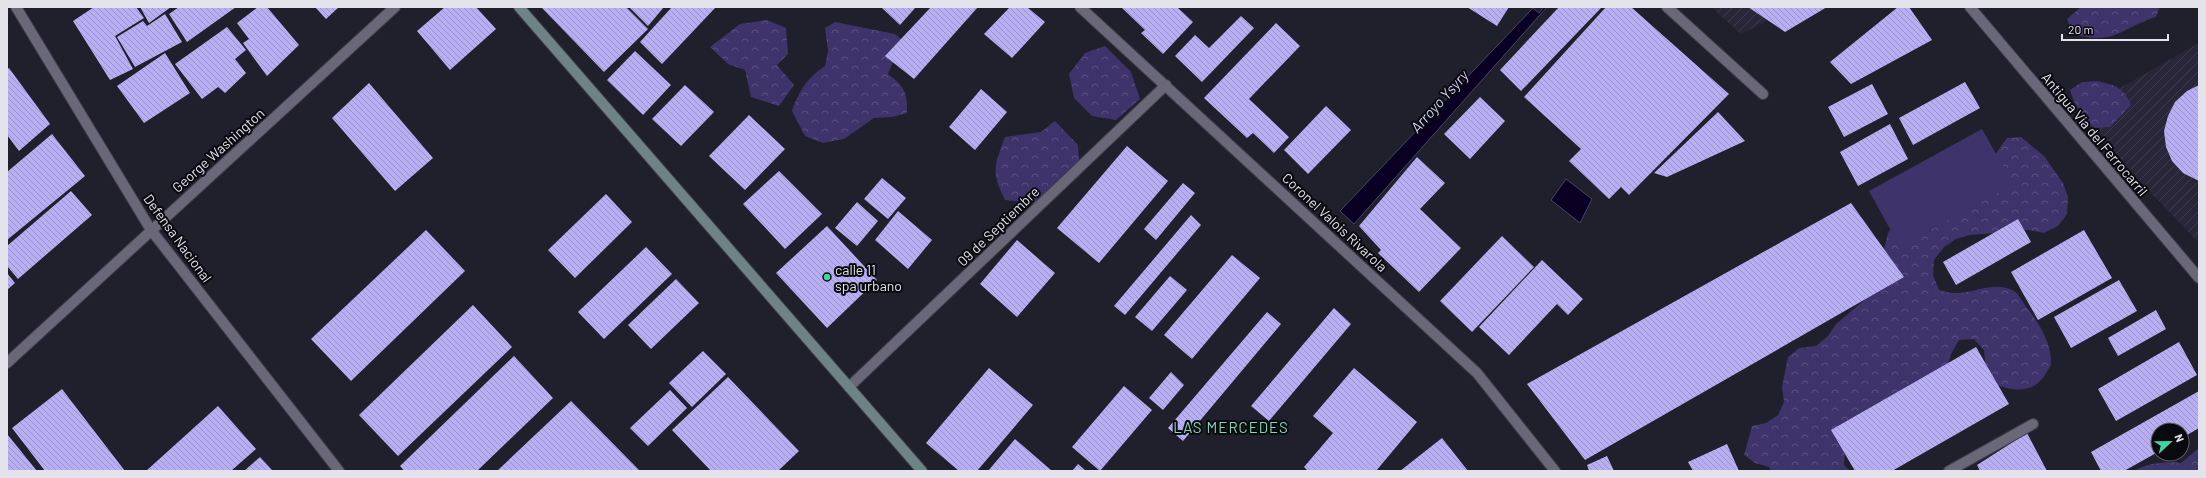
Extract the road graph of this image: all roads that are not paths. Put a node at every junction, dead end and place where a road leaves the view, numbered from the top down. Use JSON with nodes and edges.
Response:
{"nodes":[{"id":1,"x":16,"y":7,"type":"edge"},
{"id":2,"x":394,"y":7,"type":"edge"},
{"id":3,"x":519,"y":7,"type":"edge"},
{"id":4,"x":1080,"y":7,"type":"edge"},
{"id":5,"x":1667,"y":7,"type":"edge"},
{"id":6,"x":1970,"y":7,"type":"edge"},
{"id":7,"x":1166,"y":85,"type":"junction"},
{"id":8,"x":1763,"y":94,"type":"dead end"},
{"id":9,"x":151,"y":230,"type":"junction"},
{"id":10,"x":2199,"y":278,"type":"edge"},
{"id":11,"x":7,"y":363,"type":"edge"},
{"id":12,"x":849,"y":387,"type":"junction"},
{"id":13,"x":2033,"y":424,"type":"dead end"},
{"id":14,"x":340,"y":471,"type":"edge"},
{"id":15,"x":922,"y":471,"type":"edge"},
{"id":16,"x":1556,"y":471,"type":"edge"},
{"id":17,"x":1949,"y":471,"type":"edge"}],
"edges":[{"from":1,"to":9,"type":"street","name":"Defensa Nacional"},
{"from":2,"to":9,"type":"street","name":"George Washington"},
{"from":3,"to":12,"type":"street"},
{"from":4,"to":7,"type":"street","name":"Coronel Valois Rivarola"},
{"from":5,"to":8,"type":"street"},
{"from":6,"to":10,"type":"street","name":"Antigua Vía del Ferrocarril"},
{"from":7,"to":12,"type":"street","name":"09 de Septiembre"},
{"from":7,"to":16,"type":"street","name":"Coronel Valois Rivarola"},
{"from":9,"to":11,"type":"street","name":"George Washington"},
{"from":9,"to":14,"type":"street","name":"Defensa Nacional"},
{"from":12,"to":15,"type":"street"},
{"from":13,"to":17,"type":"street"}]}
